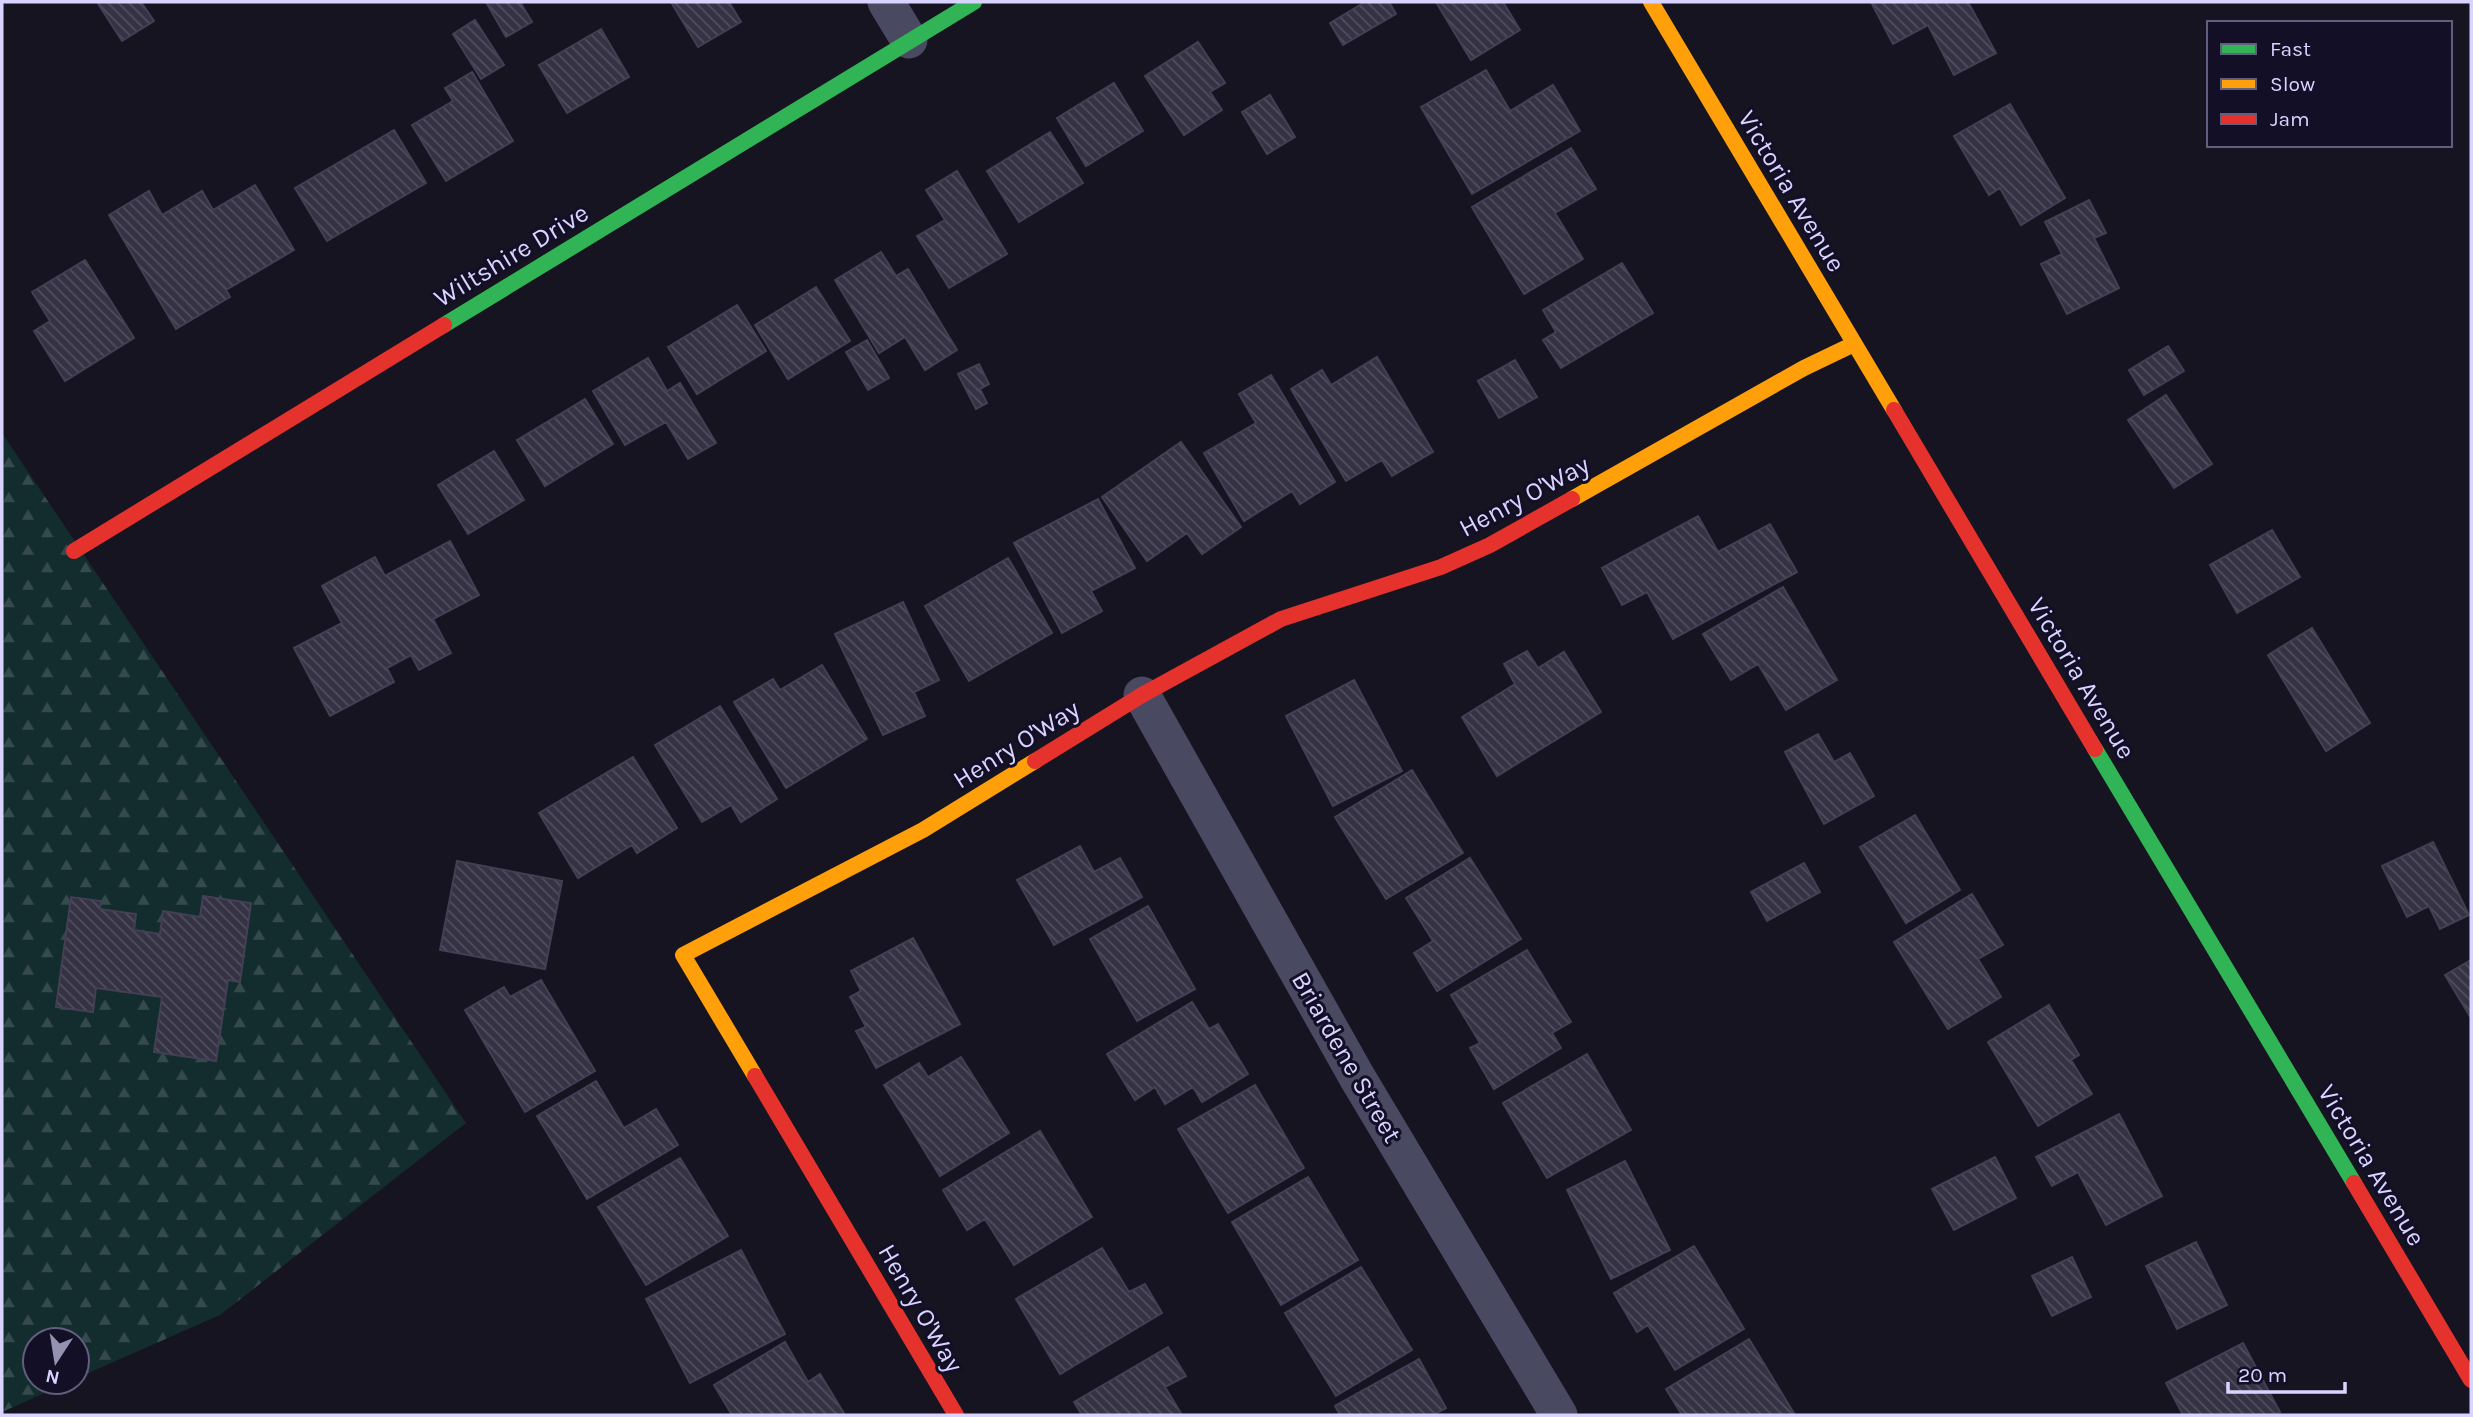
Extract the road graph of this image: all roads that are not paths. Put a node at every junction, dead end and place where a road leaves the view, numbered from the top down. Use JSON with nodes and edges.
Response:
{"nodes":[{"id":1,"x":886,"y":2,"type":"edge"},
{"id":2,"x":974,"y":2,"type":"edge"},
{"id":3,"x":1651,"y":2,"type":"edge"},
{"id":4,"x":909,"y":40,"type":"junction"},
{"id":5,"x":1854,"y":344,"type":"junction"},
{"id":6,"x":74,"y":551,"type":"dead end"},
{"id":7,"x":1142,"y":695,"type":"junction"},
{"id":8,"x":2471,"y":1380,"type":"edge"},
{"id":9,"x":956,"y":1415,"type":"edge"},
{"id":10,"x":1559,"y":1415,"type":"edge"}],
"edges":[{"from":1,"to":4,"type":"street"},
{"from":2,"to":4,"type":"street","name":"Wiltshire Drive"},
{"from":3,"to":5,"type":"street","name":"Victoria Avenue"},
{"from":4,"to":6,"type":"street","name":"Wiltshire Drive"},
{"from":5,"to":7,"type":"street","name":"Henry O'Way"},
{"from":5,"to":8,"type":"street","name":"Victoria Avenue"},
{"from":7,"to":9,"type":"street","name":"Henry O'Way"},
{"from":7,"to":10,"type":"street","name":"Briardene Street"}]}
